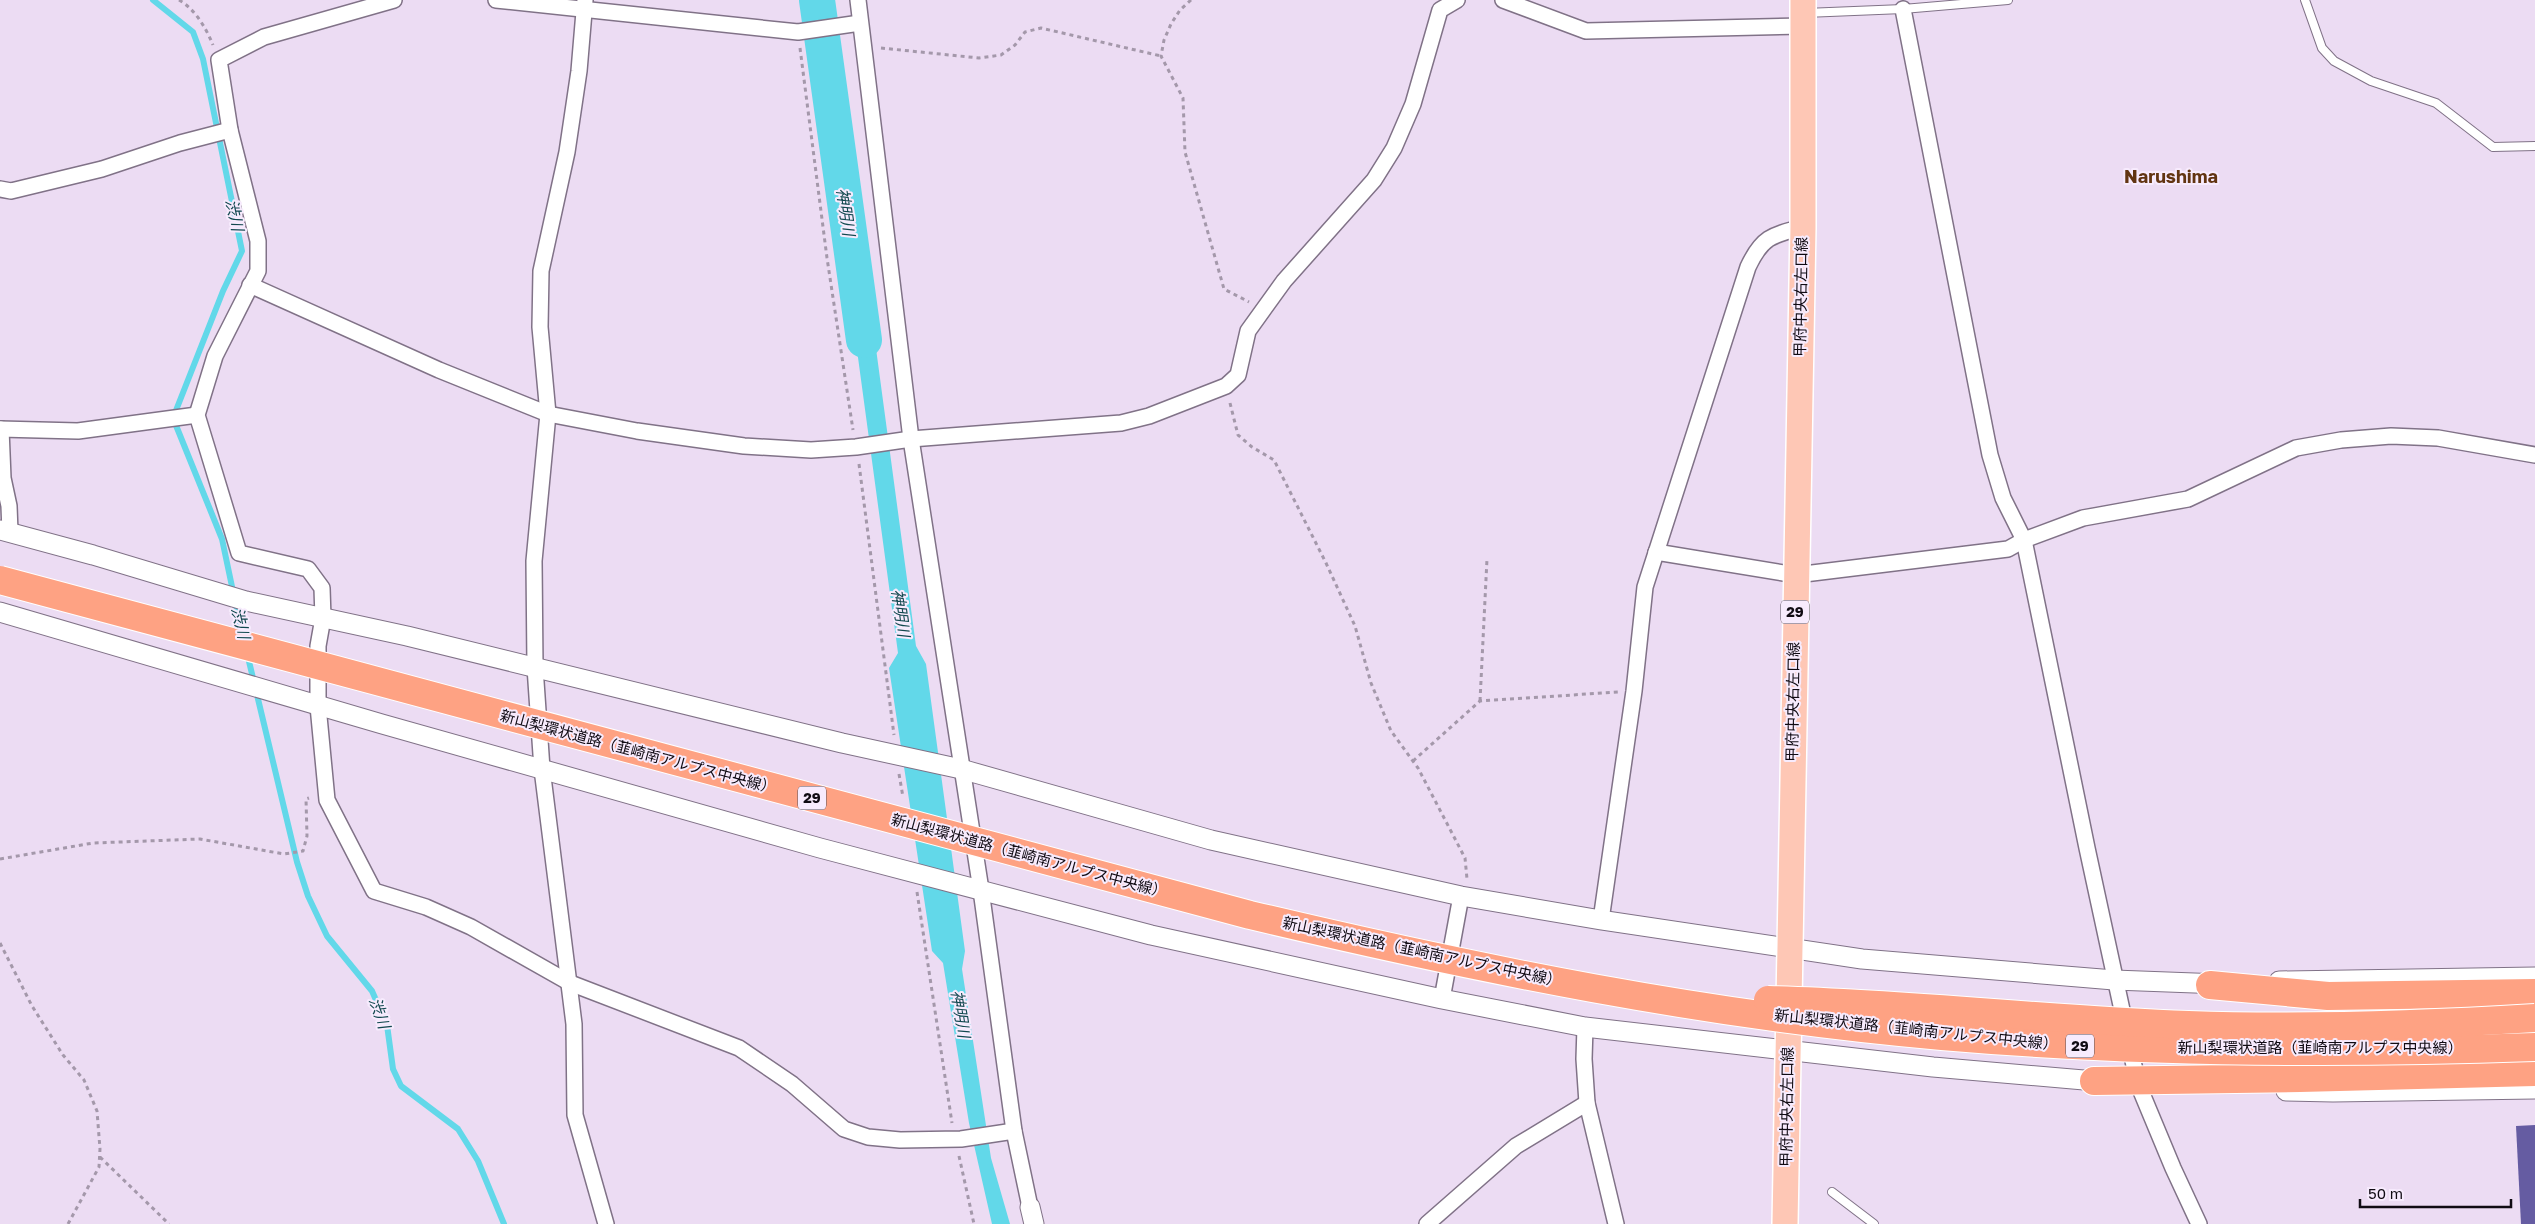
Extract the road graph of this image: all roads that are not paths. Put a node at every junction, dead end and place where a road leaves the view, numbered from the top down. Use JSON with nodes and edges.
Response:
{"nodes":[{"id":1,"x":394,"y":0,"type":"edge"},
{"id":2,"x":496,"y":0,"type":"edge"},
{"id":3,"x":858,"y":0,"type":"edge"},
{"id":4,"x":1457,"y":0,"type":"edge"},
{"id":5,"x":1503,"y":0,"type":"edge"},
{"id":6,"x":2008,"y":0,"type":"edge"},
{"id":7,"x":2306,"y":0,"type":"edge"},
{"id":8,"x":584,"y":5,"type":"edge"},
{"id":9,"x":1903,"y":9,"type":"junction"},
{"id":10,"x":1803,"y":13,"type":"edge"},
{"id":11,"x":853,"y":24,"type":"junction"},
{"id":12,"x":230,"y":130,"type":"junction"},
{"id":13,"x":2535,"y":146,"type":"edge"},
{"id":14,"x":0,"y":189,"type":"edge"},
{"id":15,"x":1803,"y":227,"type":"junction"},
{"id":16,"x":250,"y":285,"type":"junction"},
{"id":17,"x":548,"y":414,"type":"junction"},
{"id":18,"x":197,"y":415,"type":"junction"},
{"id":19,"x":0,"y":429,"type":"edge"},
{"id":20,"x":907,"y":440,"type":"junction"},
{"id":21,"x":2535,"y":455,"type":"edge"},
{"id":22,"x":5,"y":531,"type":"edge"},
{"id":23,"x":2024,"y":540,"type":"junction"},
{"id":24,"x":1656,"y":552,"type":"junction"},
{"id":25,"x":1796,"y":575,"type":"junction"},
{"id":26,"x":0,"y":580,"type":"edge"},
{"id":27,"x":0,"y":612,"type":"edge"},
{"id":28,"x":323,"y":618,"type":"junction"},
{"id":29,"x":535,"y":667,"type":"junction"},
{"id":30,"x":318,"y":706,"type":"junction"},
{"id":31,"x":952,"y":767,"type":"junction"},
{"id":32,"x":542,"y":769,"type":"junction"},
{"id":33,"x":981,"y":890,"type":"junction"},
{"id":34,"x":1461,"y":896,"type":"junction"},
{"id":35,"x":1601,"y":920,"type":"junction"},
{"id":36,"x":1788,"y":947,"type":"junction"},
{"id":37,"x":2535,"y":977,"type":"edge"},
{"id":38,"x":2114,"y":980,"type":"junction"},
{"id":39,"x":570,"y":983,"type":"junction"},
{"id":40,"x":2210,"y":985,"type":"junction"},
{"id":41,"x":2535,"y":993,"type":"edge"},
{"id":42,"x":1629,"y":994,"type":"junction"},
{"id":43,"x":1442,"y":999,"type":"junction"},
{"id":44,"x":2535,"y":1018,"type":"edge"},
{"id":45,"x":1585,"y":1027,"type":"junction"},
{"id":46,"x":2535,"y":1047,"type":"edge"},
{"id":47,"x":1789,"y":1050,"type":"junction"},
{"id":48,"x":2535,"y":1072,"type":"edge"},
{"id":49,"x":2094,"y":1081,"type":"joint"},
{"id":50,"x":2138,"y":1082,"type":"junction"},
{"id":51,"x":2535,"y":1089,"type":"edge"},
{"id":52,"x":1586,"y":1102,"type":"junction"},
{"id":53,"x":1008,"y":1132,"type":"junction"},
{"id":54,"x":1832,"y":1192,"type":"dead end"},
{"id":55,"x":1032,"y":1215,"type":"edge"},
{"id":56,"x":606,"y":1224,"type":"edge"},
{"id":57,"x":1427,"y":1224,"type":"edge"},
{"id":58,"x":1616,"y":1224,"type":"edge"},
{"id":59,"x":1785,"y":1224,"type":"edge"},
{"id":60,"x":1874,"y":1224,"type":"edge"},
{"id":61,"x":2199,"y":1224,"type":"edge"}],
"edges":[{"from":1,"to":12,"type":"street"},
{"from":2,"to":8,"type":"street"},
{"from":3,"to":11,"type":"street"},
{"from":4,"to":20,"type":"street"},
{"from":5,"to":10,"type":"street"},
{"from":6,"to":9,"type":"lane"},
{"from":7,"to":13,"type":"lane"},
{"from":8,"to":11,"type":"street"},
{"from":8,"to":17,"type":"street"},
{"from":9,"to":10,"type":"lane"},
{"from":9,"to":23,"type":"street"},
{"from":10,"to":15,"type":"main road","name":"甲府中央右左口線","number":"29"},
{"from":11,"to":20,"type":"street"},
{"from":12,"to":14,"type":"street"},
{"from":12,"to":16,"type":"street"},
{"from":15,"to":24,"type":"street"},
{"from":15,"to":25,"type":"main road","name":"甲府中央右左口線","number":"29"},
{"from":16,"to":17,"type":"street"},
{"from":16,"to":18,"type":"street"},
{"from":17,"to":20,"type":"street"},
{"from":17,"to":29,"type":"street"},
{"from":18,"to":19,"type":"street"},
{"from":18,"to":28,"type":"street"},
{"from":19,"to":22,"type":"street"},
{"from":20,"to":31,"type":"street"},
{"from":21,"to":23,"type":"street"},
{"from":22,"to":28,"type":"street"},
{"from":23,"to":25,"type":"street"},
{"from":23,"to":38,"type":"street"},
{"from":24,"to":25,"type":"street"},
{"from":24,"to":35,"type":"street"},
{"from":25,"to":36,"type":"main road","name":"甲府中央右左口線","number":"29"},
{"from":26,"to":42,"type":"highway","name":"新山梨環状道路（韮崎南アルプス中央線）","number":"29","bridge":true},
{"from":27,"to":30,"type":"street"},
{"from":28,"to":29,"type":"street"},
{"from":28,"to":30,"type":"street"},
{"from":29,"to":31,"type":"street"},
{"from":29,"to":32,"type":"street"},
{"from":30,"to":32,"type":"street"},
{"from":30,"to":39,"type":"street"},
{"from":31,"to":33,"type":"street"},
{"from":31,"to":34,"type":"street"},
{"from":32,"to":33,"type":"street"},
{"from":32,"to":39,"type":"street"},
{"from":33,"to":43,"type":"street"},
{"from":33,"to":53,"type":"street"},
{"from":34,"to":35,"type":"street"},
{"from":34,"to":43,"type":"street"},
{"from":35,"to":36,"type":"street"},
{"from":36,"to":38,"type":"street"},
{"from":36,"to":47,"type":"main road","name":"甲府中央右左口線","number":"29"},
{"from":37,"to":40,"type":"street"},
{"from":38,"to":40,"type":"street"},
{"from":38,"to":50,"type":"street"},
{"from":39,"to":53,"type":"street"},
{"from":39,"to":56,"type":"street"},
{"from":40,"to":41,"type":"highway"},
{"from":42,"to":44,"type":"highway","name":"新山梨環状道路（韮崎南アルプス中央線）","number":"29","bridge":true},
{"from":42,"to":46,"type":"highway","name":"新山梨環状道路（韮崎南アルプス中央線）","number":"29","bridge":true},
{"from":43,"to":45,"type":"street"},
{"from":45,"to":47,"type":"street"},
{"from":45,"to":52,"type":"street"},
{"from":47,"to":49,"type":"street"},
{"from":47,"to":59,"type":"main road","name":"甲府中央右左口線","number":"29"},
{"from":48,"to":50,"type":"highway"},
{"from":49,"to":50,"type":"highway"},
{"from":50,"to":51,"type":"street"},
{"from":50,"to":61,"type":"street"},
{"from":52,"to":57,"type":"street"},
{"from":52,"to":58,"type":"street"},
{"from":53,"to":55,"type":"street"},
{"from":54,"to":60,"type":"lane"}]}
